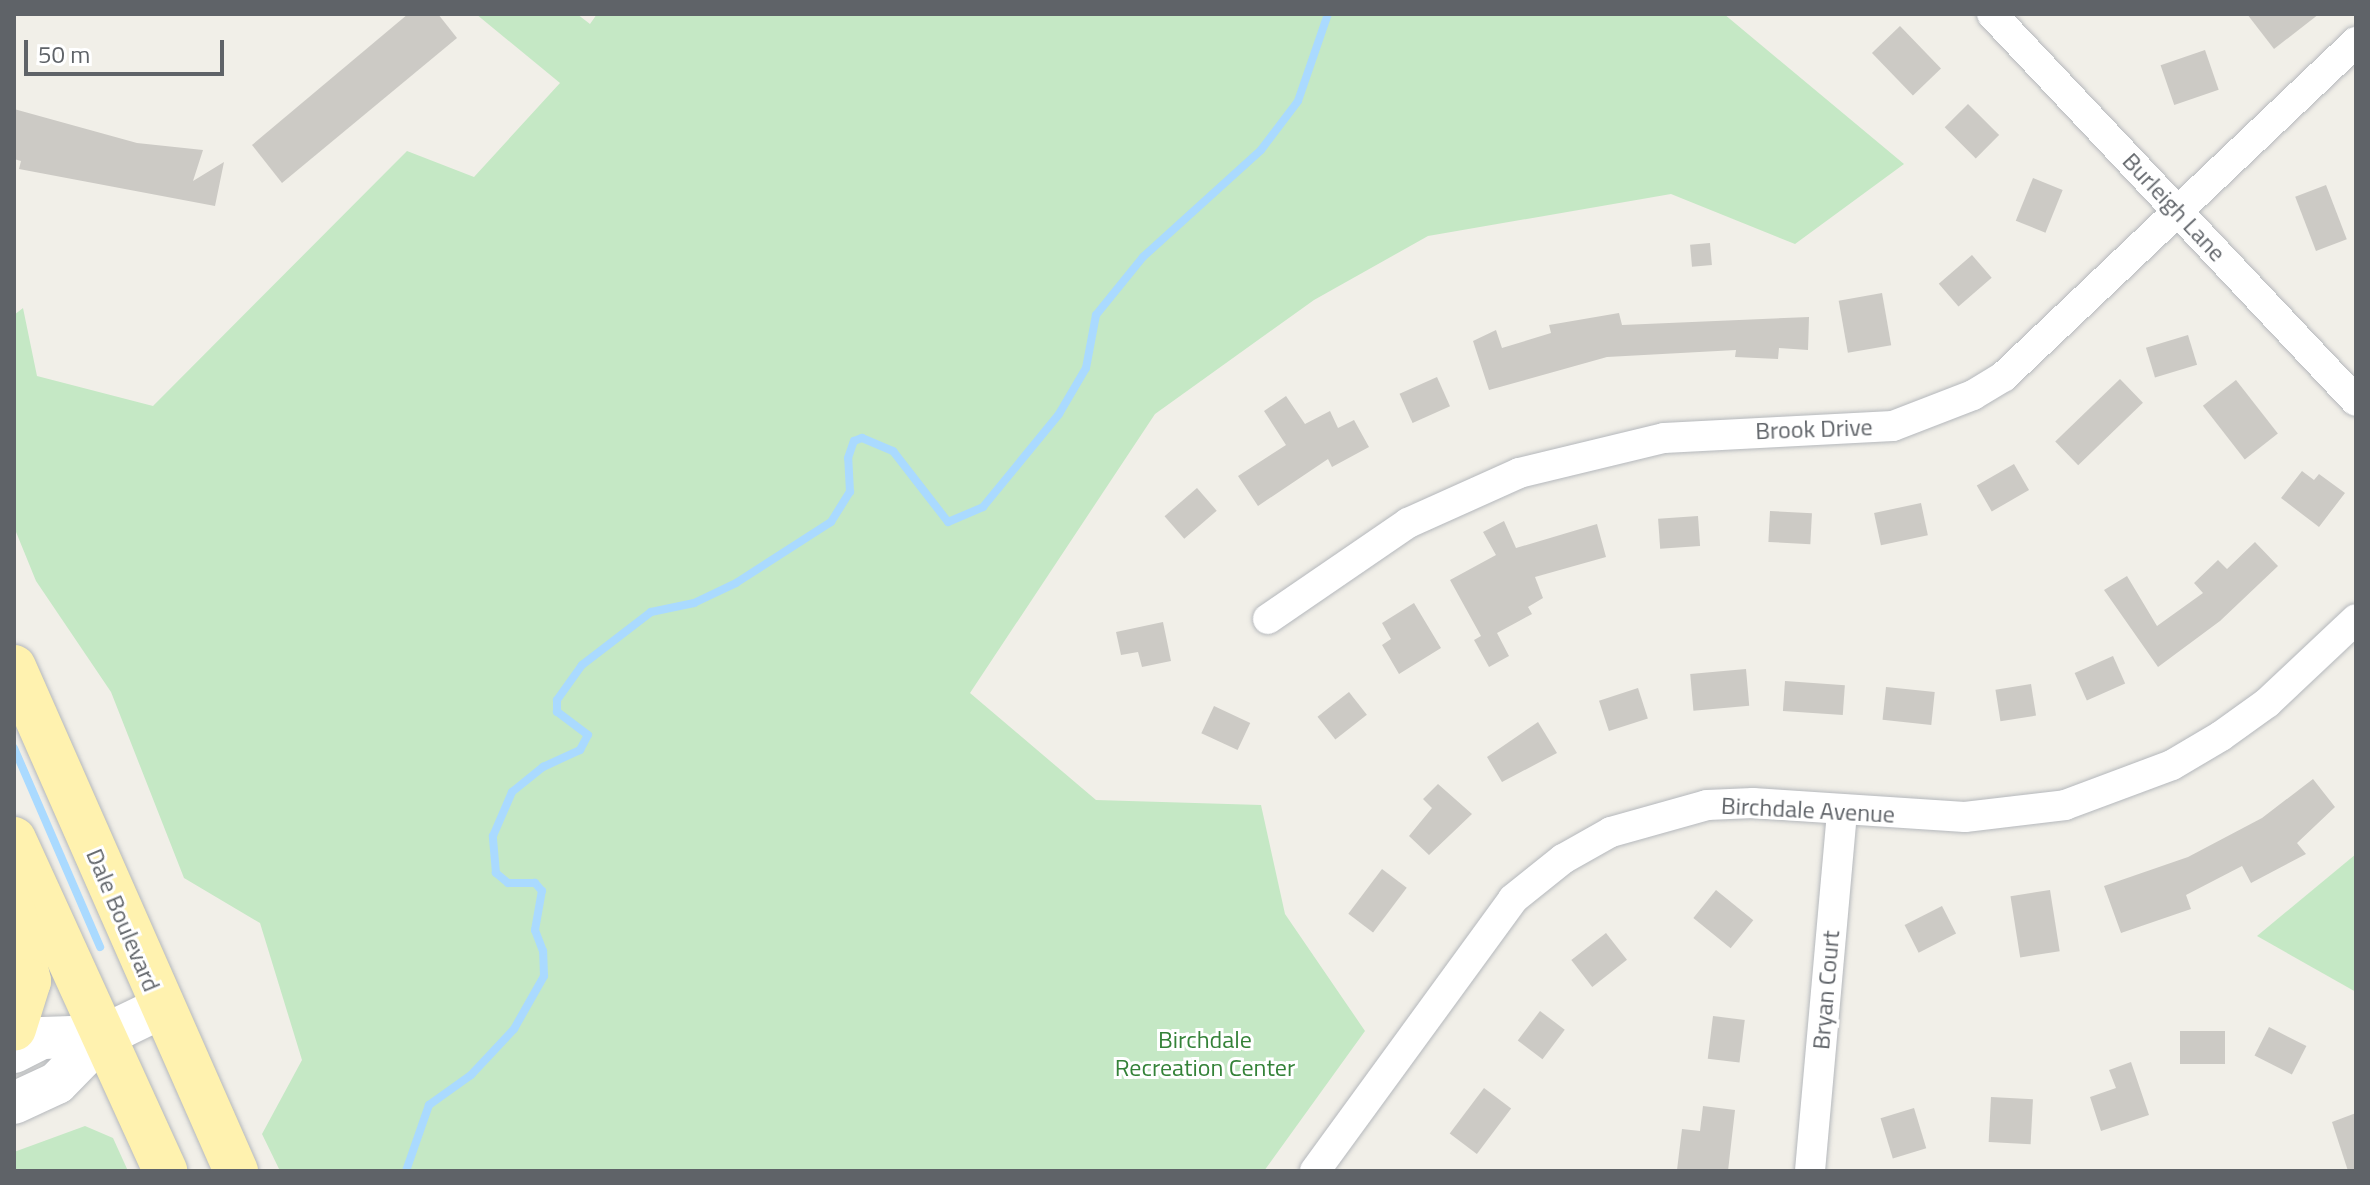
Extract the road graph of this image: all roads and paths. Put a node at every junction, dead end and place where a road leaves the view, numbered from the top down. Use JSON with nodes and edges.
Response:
{"nodes":[{"id":1,"x":1992,"y":14,"type":"edge"},
{"id":2,"x":2356,"y":42,"type":"edge"},
{"id":3,"x":2178,"y":211,"type":"junction"},
{"id":4,"x":2356,"y":401,"type":"edge"},
{"id":5,"x":1268,"y":619,"type":"dead end"},
{"id":6,"x":2356,"y":619,"type":"edge"},
{"id":7,"x":14,"y":667,"type":"edge"},
{"id":8,"x":1842,"y":809,"type":"junction"},
{"id":9,"x":14,"y":839,"type":"edge"},
{"id":10,"x":14,"y":913,"type":"edge"},
{"id":11,"x":161,"y":1008,"type":"junction"},
{"id":12,"x":14,"y":1029,"type":"edge"},
{"id":13,"x":103,"y":1036,"type":"junction"},
{"id":14,"x":14,"y":1052,"type":"edge"},
{"id":15,"x":14,"y":1103,"type":"edge"},
{"id":16,"x":165,"y":1171,"type":"edge"},
{"id":17,"x":236,"y":1171,"type":"edge"},
{"id":18,"x":1315,"y":1171,"type":"edge"},
{"id":19,"x":1810,"y":1171,"type":"edge"}],
"edges":[{"from":1,"to":3,"type":"street","name":"Burleigh Lane"},
{"from":2,"to":3,"type":"street","name":"Brook Drive"},
{"from":3,"to":4,"type":"street","name":"Burleigh Lane"},
{"from":3,"to":5,"type":"street","name":"Brook Drive"},
{"from":6,"to":8,"type":"street","name":"Birchdale Avenue"},
{"from":7,"to":11,"type":"main road","name":"Dale Boulevard"},
{"from":8,"to":18,"type":"street","name":"Birchdale Avenue"},
{"from":8,"to":19,"type":"street","name":"Bryan Court"},
{"from":9,"to":13,"type":"main road"},
{"from":10,"to":12,"type":"main road"},
{"from":11,"to":13,"type":"main road"},
{"from":11,"to":17,"type":"main road","name":"Dale Boulevard"},
{"from":13,"to":14,"type":"main road"},
{"from":13,"to":15,"type":"main road"},
{"from":13,"to":16,"type":"main road"}]}
